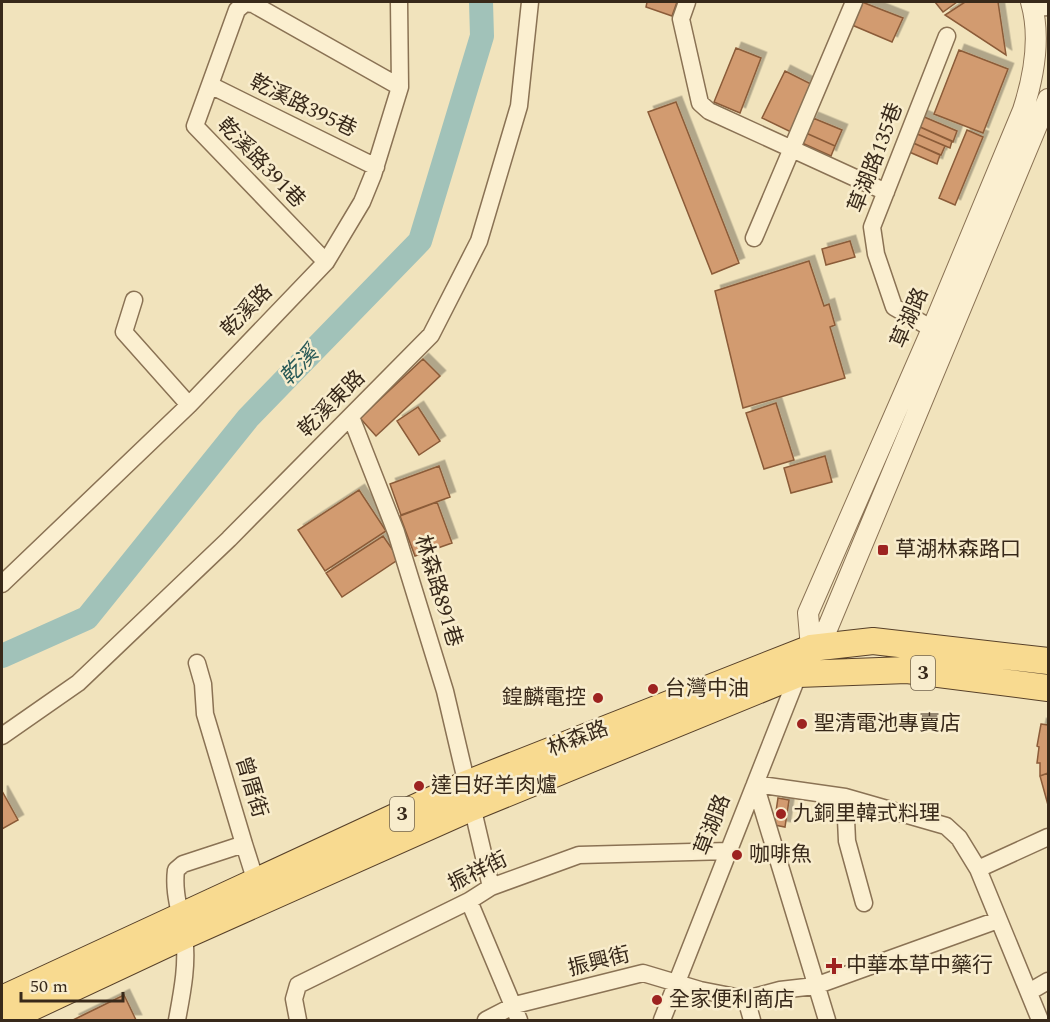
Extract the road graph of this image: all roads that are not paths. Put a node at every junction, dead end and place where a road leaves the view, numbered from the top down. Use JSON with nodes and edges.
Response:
{"nodes":[{"id":1,"x":399,"y":2,"type":"edge"},
{"id":2,"x":530,"y":2,"type":"edge"},
{"id":3,"x":687,"y":2,"type":"edge"},
{"id":4,"x":854,"y":2,"type":"edge"},
{"id":5,"x":1038,"y":5,"type":"edge"},
{"id":6,"x":947,"y":36,"type":"dead end"},
{"id":7,"x":210,"y":85,"type":"junction"},
{"id":8,"x":400,"y":87,"type":"junction"},
{"id":9,"x":1048,"y":99,"type":"edge"},
{"id":10,"x":792,"y":147,"type":"junction"},
{"id":11,"x":376,"y":167,"type":"junction"},
{"id":12,"x":886,"y":192,"type":"junction"},
{"id":13,"x":754,"y":238,"type":"dead end"},
{"id":14,"x":326,"y":262,"type":"junction"},
{"id":15,"x":134,"y":300,"type":"dead end"},
{"id":16,"x":940,"y":333,"type":"junction"},
{"id":17,"x":189,"y":405,"type":"junction"},
{"id":18,"x":351,"y":417,"type":"junction"},
{"id":19,"x":2,"y":584,"type":"edge"},
{"id":20,"x":811,"y":648,"type":"junction"},
{"id":21,"x":1048,"y":661,"type":"edge"},
{"id":22,"x":196,"y":663,"type":"dead end"},
{"id":23,"x":798,"y":674,"type":"junction"},
{"id":24,"x":1048,"y":688,"type":"edge"},
{"id":25,"x":2,"y":736,"type":"edge"},
{"id":26,"x":755,"y":784,"type":"junction"},
{"id":27,"x":468,"y":796,"type":"junction"},
{"id":28,"x":845,"y":797,"type":"junction"},
{"id":29,"x":1048,"y":837,"type":"edge"},
{"id":30,"x":244,"y":844,"type":"junction"},
{"id":31,"x":729,"y":851,"type":"junction"},
{"id":32,"x":978,"y":869,"type":"junction"},
{"id":33,"x":256,"y":882,"type":"junction"},
{"id":34,"x":491,"y":887,"type":"junction"},
{"id":35,"x":469,"y":901,"type":"junction"},
{"id":36,"x":864,"y":903,"type":"dead end"},
{"id":37,"x":998,"y":920,"type":"junction"},
{"id":38,"x":182,"y":927,"type":"junction"},
{"id":39,"x":1048,"y":981,"type":"edge"},
{"id":40,"x":678,"y":982,"type":"junction"},
{"id":41,"x":815,"y":986,"type":"junction"},
{"id":42,"x":1029,"y":992,"type":"junction"},
{"id":43,"x":2,"y":999,"type":"edge"},
{"id":44,"x":746,"y":999,"type":"junction"},
{"id":45,"x":517,"y":1013,"type":"edge"},
{"id":46,"x":5,"y":1020,"type":"edge"},
{"id":47,"x":177,"y":1020,"type":"edge"},
{"id":48,"x":298,"y":1020,"type":"edge"},
{"id":49,"x":486,"y":1020,"type":"edge"},
{"id":50,"x":662,"y":1020,"type":"edge"},
{"id":51,"x":752,"y":1020,"type":"edge"},
{"id":52,"x":827,"y":1020,"type":"edge"},
{"id":53,"x":1040,"y":1020,"type":"edge"}],
"edges":[{"from":1,"to":8,"type":"street","name":"乾溪路"},
{"from":2,"to":18,"type":"street","name":"乾溪東路"},
{"from":3,"to":10,"type":"street"},
{"from":4,"to":10,"type":"street"},
{"from":5,"to":16,"type":"street","name":"草湖路"},
{"from":6,"to":12,"type":"street","name":"草湖路135巷"},
{"from":7,"to":8,"type":"street"},
{"from":7,"to":11,"type":"street","name":"乾溪路395巷"},
{"from":7,"to":14,"type":"street","name":"乾溪路391巷"},
{"from":8,"to":11,"type":"street","name":"乾溪路"},
{"from":9,"to":16,"type":"street","name":"草湖路"},
{"from":10,"to":12,"type":"street"},
{"from":10,"to":13,"type":"street"},
{"from":11,"to":14,"type":"street","name":"乾溪路"},
{"from":12,"to":16,"type":"street","name":"草湖路135巷"},
{"from":14,"to":17,"type":"street","name":"乾溪路"},
{"from":15,"to":17,"type":"street"},
{"from":16,"to":20,"type":"street","name":"草湖路"},
{"from":17,"to":19,"type":"street","name":"乾溪路"},
{"from":18,"to":25,"type":"street","name":"乾溪東路"},
{"from":18,"to":27,"type":"street","name":"林森路891巷"},
{"from":20,"to":21,"type":"main road","name":"林森路","number":"3"},
{"from":20,"to":23,"type":"street","name":"草湖路"},
{"from":20,"to":27,"type":"main road","name":"林森路","number":"3"},
{"from":22,"to":30,"type":"street","name":"曾厝街"},
{"from":23,"to":24,"type":"main road","name":"林森路","number":"3"},
{"from":23,"to":26,"type":"street","name":"草湖路"},
{"from":23,"to":27,"type":"main road","name":"林森路","number":"3"},
{"from":26,"to":28,"type":"street"},
{"from":26,"to":31,"type":"street","name":"草湖路"},
{"from":26,"to":41,"type":"street"},
{"from":27,"to":33,"type":"main road","name":"林森路","number":"3"},
{"from":27,"to":34,"type":"street","name":"林森路891巷"},
{"from":27,"to":38,"type":"main road","name":"林森路","number":"3"},
{"from":28,"to":32,"type":"street"},
{"from":28,"to":36,"type":"street"},
{"from":29,"to":32,"type":"street"},
{"from":30,"to":33,"type":"street"},
{"from":30,"to":38,"type":"street","name":"曾厝街"},
{"from":31,"to":34,"type":"street","name":"振祥街"},
{"from":31,"to":40,"type":"street","name":"草湖路"},
{"from":32,"to":37,"type":"street"},
{"from":33,"to":38,"type":"main road","name":"林森路","number":"3"},
{"from":34,"to":35,"type":"street","name":"振祥街"},
{"from":35,"to":45,"type":"street"},
{"from":35,"to":48,"type":"street","name":"振祥街"},
{"from":37,"to":41,"type":"street","name":"振興街"},
{"from":37,"to":42,"type":"street"},
{"from":38,"to":43,"type":"main road","name":"林森路","number":"3"},
{"from":38,"to":46,"type":"main road","name":"林森路","number":"3"},
{"from":38,"to":47,"type":"street","name":"曾厝街"},
{"from":39,"to":42,"type":"street"},
{"from":40,"to":44,"type":"street","name":"振興街"},
{"from":40,"to":45,"type":"street","name":"振興街"},
{"from":40,"to":50,"type":"street","name":"草湖路"},
{"from":41,"to":44,"type":"street","name":"振興街"},
{"from":41,"to":52,"type":"street"},
{"from":42,"to":53,"type":"street"},
{"from":44,"to":51,"type":"street"},
{"from":45,"to":49,"type":"street","name":"振興街"}]}
